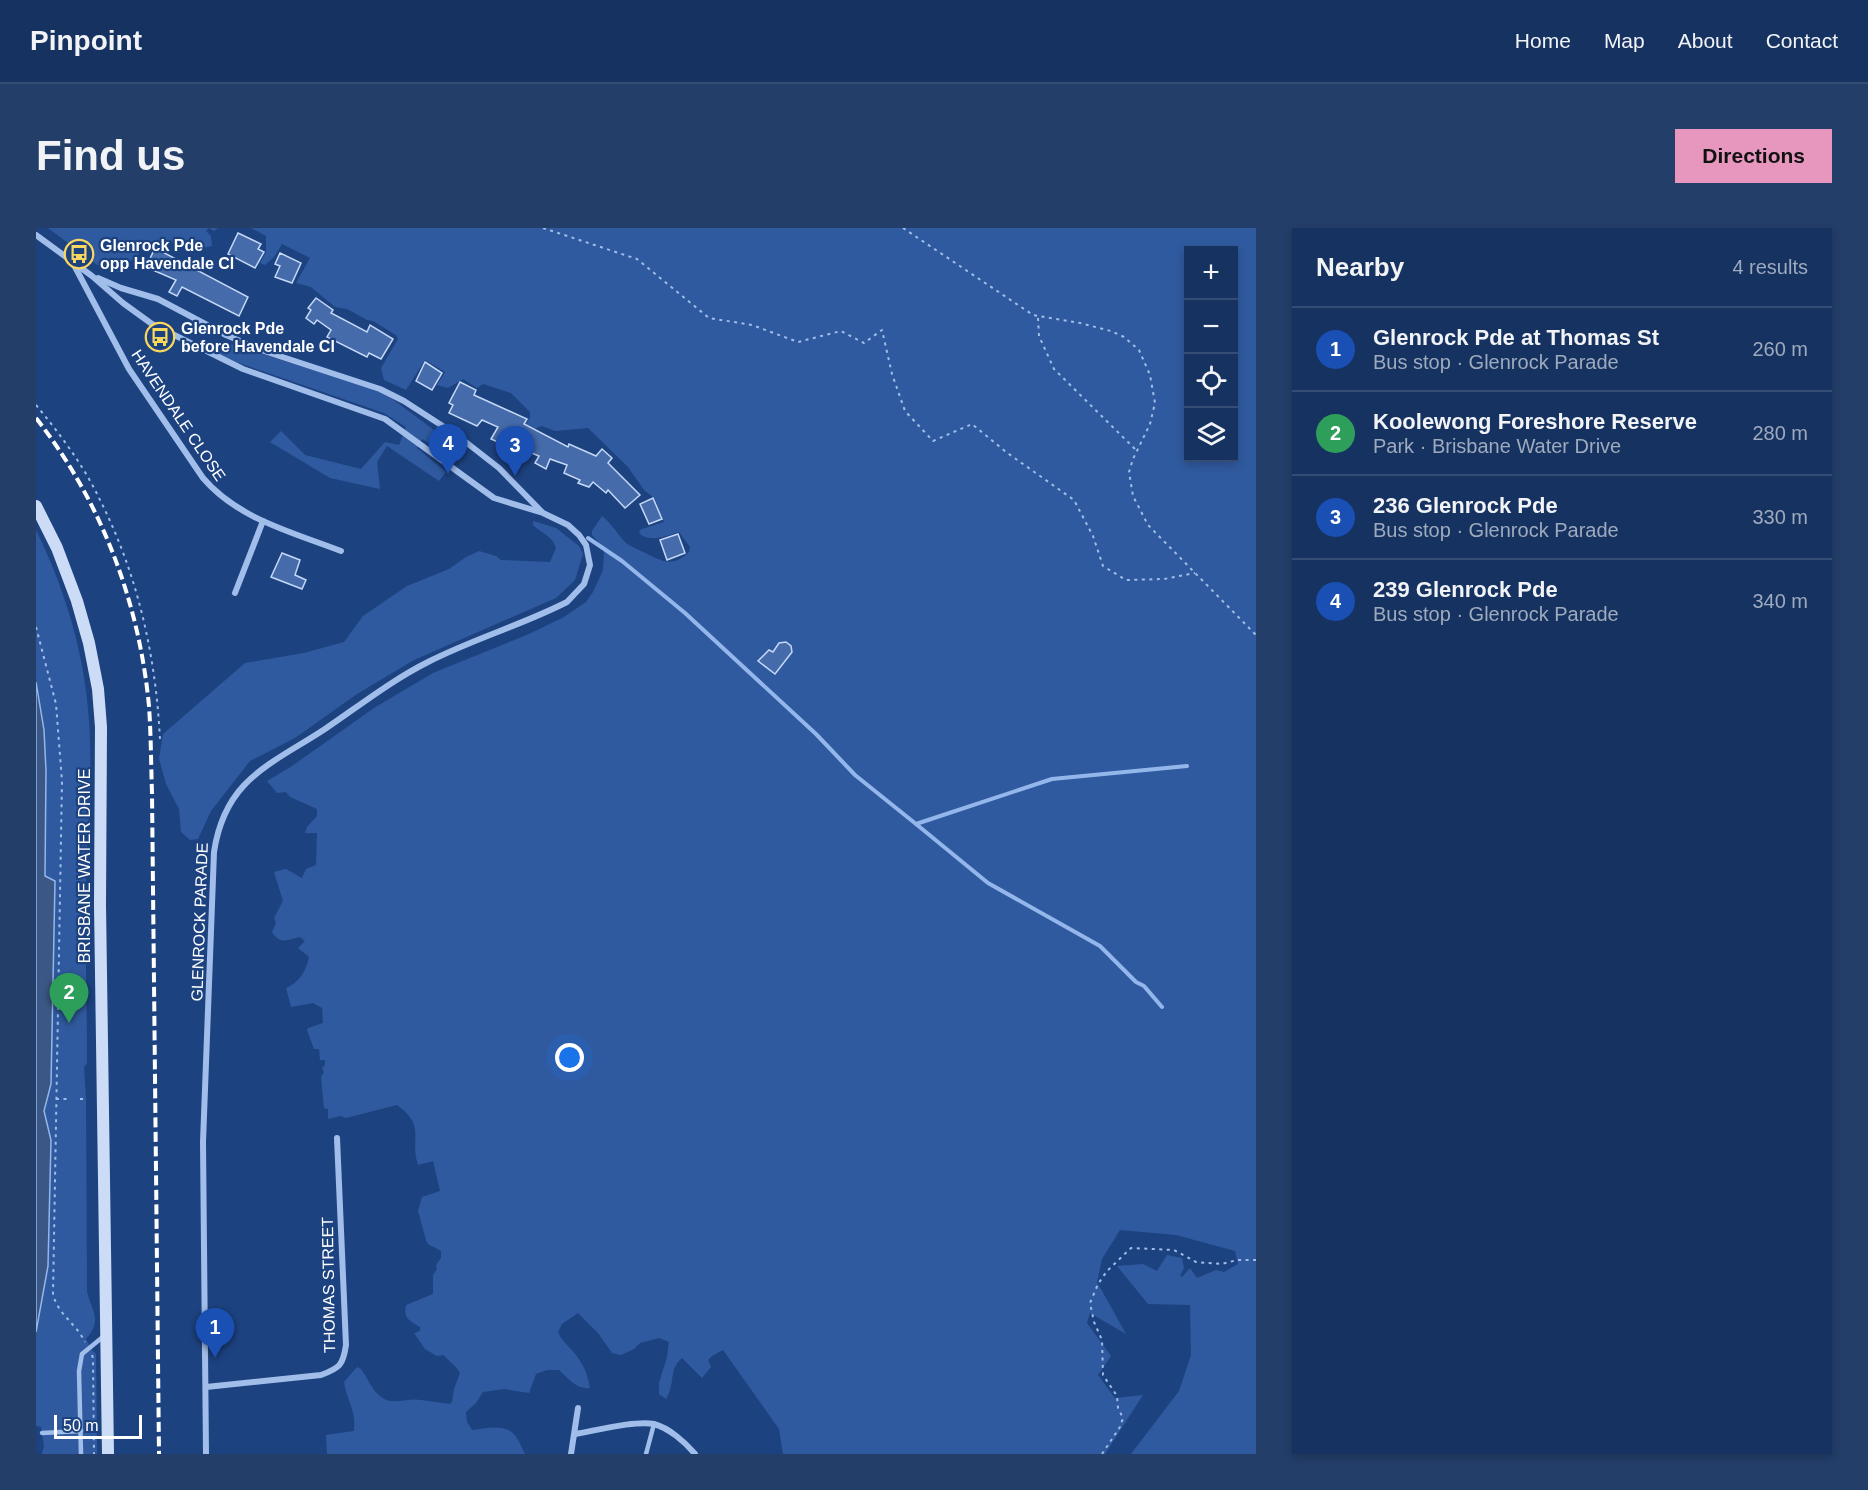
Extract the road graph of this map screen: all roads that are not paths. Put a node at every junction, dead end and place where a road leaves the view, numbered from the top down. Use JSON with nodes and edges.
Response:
{"nodes":[{"id":1,"x":36,"y":235,"type":"edge"},
{"id":2,"x":73,"y":262,"type":"junction"},
{"id":3,"x":92,"y":276,"type":"junction"},
{"id":4,"x":36,"y":506,"type":"edge"},
{"id":5,"x":543,"y":513,"type":"junction"},
{"id":6,"x":262,"y":521,"type":"junction"},
{"id":7,"x":341,"y":551,"type":"dead end"},
{"id":8,"x":235,"y":593,"type":"dead end"},
{"id":9,"x":337,"y":1138,"type":"dead end"},
{"id":10,"x":106,"y":1334,"type":"junction"},
{"id":11,"x":206,"y":1387,"type":"junction"},
{"id":12,"x":578,"y":1408,"type":"dead end"},
{"id":13,"x":654,"y":1424,"type":"junction"},
{"id":14,"x":81,"y":1431,"type":"junction"},
{"id":15,"x":42,"y":1433,"type":"dead end"},
{"id":16,"x":575,"y":1434,"type":"junction"},
{"id":17,"x":81,"y":1454,"type":"edge"},
{"id":18,"x":108,"y":1454,"type":"edge"},
{"id":19,"x":206,"y":1454,"type":"edge"},
{"id":20,"x":571,"y":1454,"type":"edge"},
{"id":21,"x":645,"y":1454,"type":"edge"},
{"id":22,"x":695,"y":1454,"type":"edge"}],
"edges":[{"from":1,"to":2,"type":"street","name":"GLENROCK PARADE"},
{"from":2,"to":3,"type":"street","name":"GLENROCK PARADE"},
{"from":2,"to":6,"type":"street","name":"HAVENDALE CLOSE"},
{"from":3,"to":5,"type":"street","name":"GLENROCK PARADE"},
{"from":3,"to":5,"type":"street","name":"GLENROCK PARADE"},
{"from":4,"to":10,"type":"main road","name":"BRISBANE WATER DRIVE"},
{"from":5,"to":11,"type":"street","name":"GLENROCK PARADE"},
{"from":6,"to":7,"type":"street","name":"HAVENDALE CLOSE"},
{"from":6,"to":8,"type":"street"},
{"from":9,"to":11,"type":"street","name":"THOMAS STREET"},
{"from":10,"to":14,"type":"lane"},
{"from":10,"to":18,"type":"main road","name":"BRISBANE WATER DRIVE"},
{"from":11,"to":19,"type":"street","name":"GLENROCK PARADE"},
{"from":12,"to":16,"type":"street"},
{"from":13,"to":16,"type":"street"},
{"from":13,"to":21,"type":"lane"},
{"from":13,"to":22,"type":"street"},
{"from":14,"to":15,"type":"lane"},
{"from":14,"to":17,"type":"lane"},
{"from":16,"to":20,"type":"street"}]}
